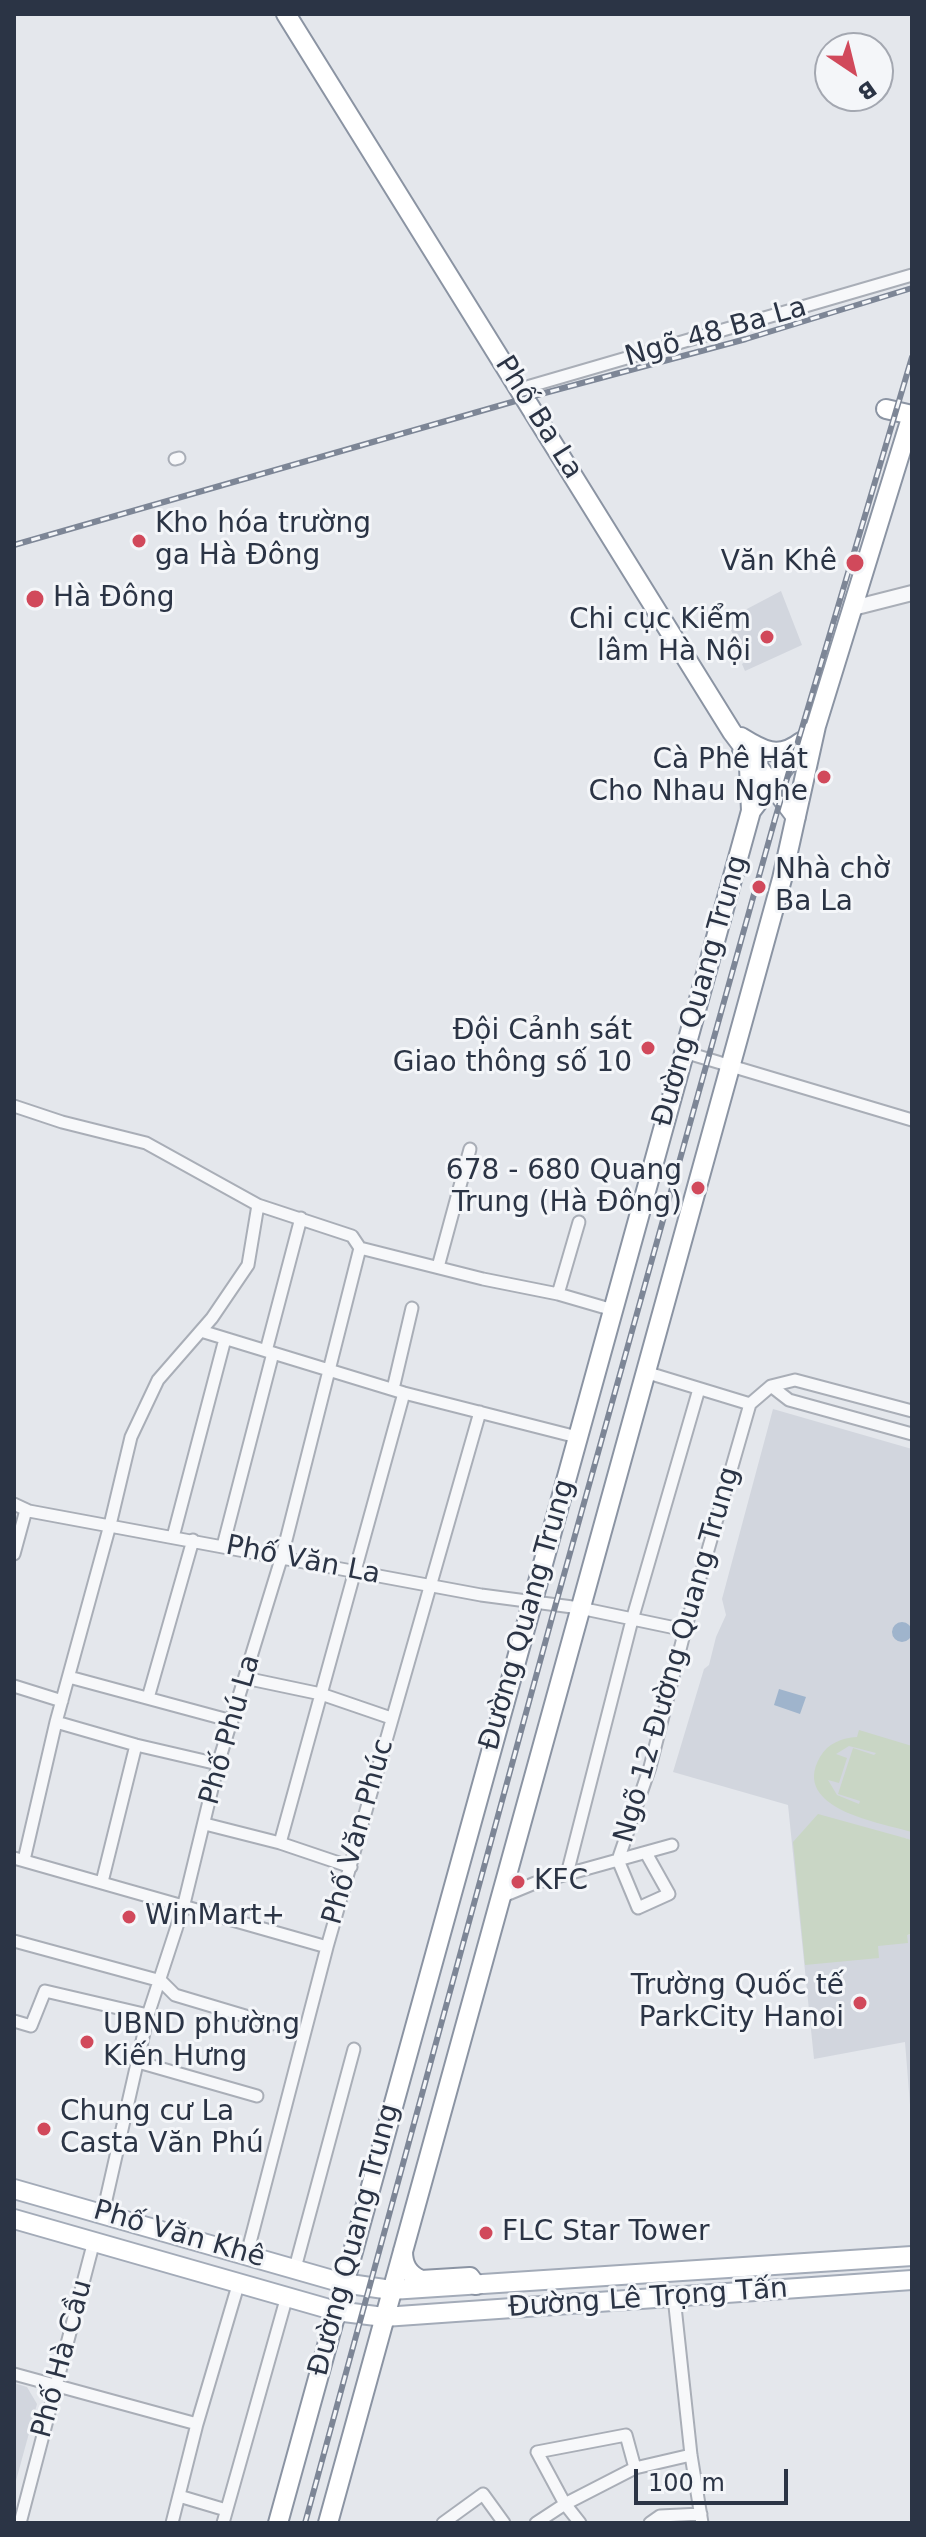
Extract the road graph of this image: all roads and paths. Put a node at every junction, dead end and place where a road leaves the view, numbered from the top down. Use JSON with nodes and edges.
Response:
{"nodes":[{"id":1,"x":286,"y":14,"type":"edge"},
{"id":2,"x":912,"y":275,"type":"edge"},
{"id":3,"x":520,"y":389,"type":"junction"},
{"id":4,"x":886,"y":409,"type":"dead end"},
{"id":5,"x":912,"y":415,"type":"edge"},
{"id":6,"x":912,"y":593,"type":"edge"},
{"id":7,"x":853,"y":608,"type":"junction"},
{"id":8,"x":822,"y":642,"type":"dead end"},
{"id":9,"x":841,"y":647,"type":"junction"},
{"id":10,"x":816,"y":726,"type":"junction"},
{"id":11,"x":732,"y":732,"type":"junction"},
{"id":12,"x":772,"y":783,"type":"junction"},
{"id":13,"x":751,"y":811,"type":"junction"},
{"id":14,"x":796,"y":817,"type":"junction"},
{"id":15,"x":684,"y":1052,"type":"junction"},
{"id":16,"x":731,"y":1064,"type":"junction"},
{"id":17,"x":14,"y":1106,"type":"edge"},
{"id":18,"x":912,"y":1120,"type":"edge"},
{"id":19,"x":470,"y":1149,"type":"dead end"},
{"id":20,"x":258,"y":1205,"type":"junction"},
{"id":21,"x":301,"y":1218,"type":"junction"},
{"id":22,"x":579,"y":1222,"type":"dead end"},
{"id":23,"x":360,"y":1248,"type":"junction"},
{"id":24,"x":438,"y":1267,"type":"junction"},
{"id":25,"x":558,"y":1294,"type":"junction"},
{"id":26,"x":412,"y":1308,"type":"dead end"},
{"id":27,"x":613,"y":1310,"type":"junction"},
{"id":28,"x":201,"y":1331,"type":"junction"},
{"id":29,"x":225,"y":1339,"type":"junction"},
{"id":30,"x":269,"y":1352,"type":"junction"},
{"id":31,"x":329,"y":1371,"type":"junction"},
{"id":32,"x":645,"y":1372,"type":"junction"},
{"id":33,"x":771,"y":1386,"type":"junction"},
{"id":34,"x":699,"y":1389,"type":"junction"},
{"id":35,"x":398,"y":1391,"type":"junction"},
{"id":36,"x":750,"y":1404,"type":"junction"},
{"id":37,"x":912,"y":1411,"type":"edge"},
{"id":38,"x":480,"y":1412,"type":"junction"},
{"id":39,"x":912,"y":1434,"type":"edge"},
{"id":40,"x":577,"y":1437,"type":"junction"},
{"id":41,"x":14,"y":1504,"type":"edge"},
{"id":42,"x":26,"y":1510,"type":"junction"},
{"id":43,"x":110,"y":1525,"type":"junction"},
{"id":44,"x":173,"y":1537,"type":"junction"},
{"id":45,"x":193,"y":1540,"type":"junction"},
{"id":46,"x":223,"y":1546,"type":"junction"},
{"id":47,"x":14,"y":1554,"type":"edge"},
{"id":48,"x":282,"y":1556,"type":"junction"},
{"id":49,"x":357,"y":1571,"type":"junction"},
{"id":50,"x":432,"y":1585,"type":"junction"},
{"id":51,"x":532,"y":1600,"type":"junction"},
{"id":52,"x":580,"y":1608,"type":"junction"},
{"id":53,"x":632,"y":1620,"type":"junction"},
{"id":54,"x":685,"y":1630,"type":"junction"},
{"id":55,"x":69,"y":1677,"type":"junction"},
{"id":56,"x":245,"y":1678,"type":"junction"},
{"id":57,"x":14,"y":1686,"type":"edge"},
{"id":58,"x":321,"y":1694,"type":"junction"},
{"id":59,"x":148,"y":1698,"type":"junction"},
{"id":60,"x":62,"y":1701,"type":"junction"},
{"id":61,"x":391,"y":1718,"type":"junction"},
{"id":62,"x":232,"y":1721,"type":"junction"},
{"id":63,"x":56,"y":1722,"type":"junction"},
{"id":64,"x":136,"y":1745,"type":"junction"},
{"id":65,"x":218,"y":1764,"type":"junction"},
{"id":66,"x":205,"y":1824,"type":"junction"},
{"id":67,"x":280,"y":1843,"type":"junction"},
{"id":68,"x":672,"y":1845,"type":"dead end"},
{"id":69,"x":646,"y":1853,"type":"junction"},
{"id":70,"x":19,"y":1859,"type":"edge"},
{"id":71,"x":618,"y":1860,"type":"junction"},
{"id":72,"x":351,"y":1867,"type":"junction"},
{"id":73,"x":567,"y":1874,"type":"junction"},
{"id":74,"x":102,"y":1882,"type":"junction"},
{"id":75,"x":500,"y":1897,"type":"junction"},
{"id":76,"x":183,"y":1908,"type":"junction"},
{"id":77,"x":14,"y":1941,"type":"edge"},
{"id":78,"x":327,"y":1947,"type":"junction"},
{"id":79,"x":161,"y":1981,"type":"junction"},
{"id":80,"x":148,"y":2015,"type":"junction"},
{"id":81,"x":14,"y":2021,"type":"edge"},
{"id":82,"x":272,"y":2024,"type":"dead end"},
{"id":83,"x":354,"y":2049,"type":"dead end"},
{"id":84,"x":138,"y":2062,"type":"junction"},
{"id":85,"x":257,"y":2096,"type":"dead end"},
{"id":86,"x":14,"y":2189,"type":"edge"},
{"id":87,"x":103,"y":2213,"type":"junction"},
{"id":88,"x":14,"y":2219,"type":"edge"},
{"id":89,"x":94,"y":2241,"type":"junction"},
{"id":90,"x":402,"y":2249,"type":"junction"},
{"id":91,"x":247,"y":2254,"type":"junction"},
{"id":92,"x":912,"y":2256,"type":"edge"},
{"id":93,"x":295,"y":2268,"type":"junction"},
{"id":94,"x":912,"y":2280,"type":"edge"},
{"id":95,"x":337,"y":2281,"type":"junction"},
{"id":96,"x":239,"y":2282,"type":"junction"},
{"id":97,"x":476,"y":2285,"type":"junction"},
{"id":98,"x":400,"y":2290,"type":"junction"},
{"id":99,"x":287,"y":2296,"type":"junction"},
{"id":100,"x":674,"y":2297,"type":"junction"},
{"id":101,"x":329,"y":2309,"type":"junction"},
{"id":102,"x":408,"y":2315,"type":"junction"},
{"id":103,"x":384,"y":2317,"type":"junction"},
{"id":104,"x":14,"y":2374,"type":"edge"},
{"id":105,"x":56,"y":2387,"type":"junction"},
{"id":106,"x":197,"y":2424,"type":"junction"},
{"id":107,"x":691,"y":2455,"type":"junction"},
{"id":108,"x":635,"y":2468,"type":"junction"},
{"id":109,"x":179,"y":2496,"type":"junction"},
{"id":110,"x":565,"y":2504,"type":"junction"},
{"id":111,"x":226,"y":2510,"type":"junction"},
{"id":112,"x":701,"y":2518,"type":"edge"},
{"id":113,"x":20,"y":2523,"type":"edge"},
{"id":114,"x":172,"y":2523,"type":"edge"},
{"id":115,"x":223,"y":2523,"type":"edge"},
{"id":116,"x":278,"y":2523,"type":"edge"},
{"id":117,"x":328,"y":2523,"type":"edge"},
{"id":118,"x":443,"y":2523,"type":"edge"},
{"id":119,"x":504,"y":2523,"type":"edge"},
{"id":120,"x":536,"y":2523,"type":"edge"},
{"id":121,"x":580,"y":2523,"type":"edge"},
{"id":122,"x":650,"y":2523,"type":"edge"}],
"edges":[{"from":1,"to":3,"type":"main road","name":"Phố Ba La"},
{"from":2,"to":3,"type":"street","name":"Ngõ 48 Ba La"},
{"from":3,"to":11,"type":"main road","name":"Phố Ba La"},
{"from":4,"to":5,"type":"main road"},
{"from":5,"to":7,"type":"main road","name":"Đường Quang Trung"},
{"from":6,"to":7,"type":"street"},
{"from":7,"to":9,"type":"main road","name":"Đường Quang Trung"},
{"from":8,"to":9,"type":"main road"},
{"from":9,"to":10,"type":"main road","name":"Đường Quang Trung"},
{"from":10,"to":11,"type":"main road"},
{"from":10,"to":12,"type":"main road","name":"Đường Quang Trung"},
{"from":10,"to":14,"type":"main road","name":"Đường Quang Trung"},
{"from":11,"to":12,"type":"main road","name":"Phố Ba La"},
{"from":11,"to":13,"type":"main road"},
{"from":12,"to":13,"type":"main road","name":"Đường Quang Trung"},
{"from":12,"to":14,"type":"main road","name":"Phố Ba La"},
{"from":13,"to":15,"type":"main road","name":"Đường Quang Trung"},
{"from":14,"to":16,"type":"main road","name":"Đường Quang Trung"},
{"from":15,"to":16,"type":"street"},
{"from":15,"to":27,"type":"main road","name":"Đường Quang Trung"},
{"from":16,"to":18,"type":"street"},
{"from":16,"to":32,"type":"main road","name":"Đường Quang Trung"},
{"from":17,"to":20,"type":"street"},
{"from":19,"to":24,"type":"street"},
{"from":20,"to":21,"type":"street"},
{"from":20,"to":28,"type":"street"},
{"from":21,"to":23,"type":"street"},
{"from":21,"to":30,"type":"street"},
{"from":22,"to":25,"type":"street"},
{"from":23,"to":24,"type":"street"},
{"from":23,"to":31,"type":"street","name":"Phố Phú La"},
{"from":24,"to":25,"type":"street"},
{"from":25,"to":27,"type":"street"},
{"from":26,"to":35,"type":"street"},
{"from":27,"to":40,"type":"main road","name":"Đường Quang Trung"},
{"from":28,"to":29,"type":"street"},
{"from":28,"to":43,"type":"street"},
{"from":29,"to":30,"type":"street"},
{"from":29,"to":44,"type":"street"},
{"from":30,"to":31,"type":"street"},
{"from":30,"to":46,"type":"street"},
{"from":31,"to":35,"type":"street"},
{"from":31,"to":48,"type":"street","name":"Phố Phú La"},
{"from":32,"to":34,"type":"street"},
{"from":32,"to":52,"type":"main road","name":"Đường Quang Trung"},
{"from":33,"to":36,"type":"street"},
{"from":33,"to":37,"type":"street"},
{"from":33,"to":39,"type":"street"},
{"from":34,"to":36,"type":"street"},
{"from":34,"to":53,"type":"street"},
{"from":35,"to":38,"type":"street"},
{"from":35,"to":49,"type":"street"},
{"from":36,"to":54,"type":"street","name":"Ngõ 12 Đường Quang Trung"},
{"from":38,"to":40,"type":"street"},
{"from":38,"to":50,"type":"street","name":"Phố Văn Phúc"},
{"from":40,"to":51,"type":"main road","name":"Đường Quang Trung"},
{"from":41,"to":42,"type":"street","name":"Phố Văn La"},
{"from":42,"to":43,"type":"street","name":"Phố Văn La"},
{"from":42,"to":47,"type":"street"},
{"from":43,"to":44,"type":"street","name":"Phố Văn La"},
{"from":43,"to":55,"type":"street"},
{"from":44,"to":45,"type":"street","name":"Phố Văn La"},
{"from":45,"to":46,"type":"street","name":"Phố Văn La"},
{"from":45,"to":59,"type":"street"},
{"from":46,"to":48,"type":"street","name":"Phố Văn La"},
{"from":48,"to":49,"type":"street","name":"Phố Văn La"},
{"from":48,"to":56,"type":"street","name":"Phố Phú La"},
{"from":49,"to":50,"type":"street","name":"Phố Văn La"},
{"from":49,"to":58,"type":"street"},
{"from":50,"to":51,"type":"street","name":"Phố Văn La"},
{"from":50,"to":61,"type":"street","name":"Phố Văn Phúc"},
{"from":51,"to":52,"type":"street","name":"Phố Văn La"},
{"from":51,"to":95,"type":"main road","name":"Đường Quang Trung"},
{"from":52,"to":53,"type":"street","name":"Phố Văn La"},
{"from":52,"to":75,"type":"main road","name":"Đường Quang Trung"},
{"from":53,"to":54,"type":"street","name":"Phố Văn La"},
{"from":53,"to":73,"type":"street"},
{"from":54,"to":71,"type":"street","name":"Ngõ 12 Đường Quang Trung"},
{"from":55,"to":59,"type":"street"},
{"from":55,"to":60,"type":"street"},
{"from":56,"to":58,"type":"street"},
{"from":56,"to":62,"type":"street","name":"Phố Phú La"},
{"from":57,"to":60,"type":"street"},
{"from":58,"to":61,"type":"street"},
{"from":58,"to":67,"type":"street"},
{"from":59,"to":62,"type":"street"},
{"from":60,"to":63,"type":"street"},
{"from":61,"to":72,"type":"street","name":"Phố Văn Phúc"},
{"from":62,"to":65,"type":"street","name":"Phố Phú La"},
{"from":63,"to":64,"type":"street"},
{"from":63,"to":70,"type":"street"},
{"from":64,"to":65,"type":"street"},
{"from":64,"to":74,"type":"street"},
{"from":65,"to":66,"type":"street","name":"Phố Phú La"},
{"from":66,"to":67,"type":"street"},
{"from":66,"to":76,"type":"street","name":"Phố Phú La"},
{"from":67,"to":72,"type":"street"},
{"from":68,"to":69,"type":"street"},
{"from":69,"to":71,"type":"street"},
{"from":69,"to":71,"type":"street"},
{"from":70,"to":74,"type":"street"},
{"from":71,"to":73,"type":"street","name":"Ngõ 12 Đường Quang Trung"},
{"from":72,"to":78,"type":"street","name":"Phố Văn Phúc"},
{"from":73,"to":75,"type":"street","name":"Ngõ 12 Đường Quang Trung"},
{"from":74,"to":76,"type":"street"},
{"from":75,"to":90,"type":"main road","name":"Đường Quang Trung"},
{"from":76,"to":78,"type":"street"},
{"from":76,"to":79,"type":"street","name":"Phố Phú La"},
{"from":77,"to":79,"type":"street"},
{"from":78,"to":91,"type":"street","name":"Phố Văn Phúc"},
{"from":79,"to":80,"type":"street","name":"Phố Phú La"},
{"from":79,"to":82,"type":"street"},
{"from":80,"to":81,"type":"street"},
{"from":80,"to":84,"type":"street","name":"Phố Phú La"},
{"from":83,"to":93,"type":"street"},
{"from":84,"to":85,"type":"street"},
{"from":84,"to":87,"type":"street","name":"Phố Phú La"},
{"from":86,"to":87,"type":"main road","name":"Phố Văn Khê"},
{"from":87,"to":91,"type":"main road","name":"Phố Văn Khê"},
{"from":88,"to":89,"type":"main road","name":"Phố Văn Khê"},
{"from":89,"to":96,"type":"main road","name":"Phố Văn Khê"},
{"from":89,"to":105,"type":"street","name":"Phố Hà Cầu"},
{"from":90,"to":97,"type":"main road"},
{"from":90,"to":98,"type":"main road","name":"Đường Quang Trung"},
{"from":91,"to":93,"type":"main road","name":"Phố Văn Khê"},
{"from":92,"to":97,"type":"main road","name":"Đường Lê Trọng Tấn"},
{"from":93,"to":95,"type":"main road","name":"Phố Văn Khê"},
{"from":94,"to":100,"type":"main road","name":"Đường Lê Trọng Tấn"},
{"from":95,"to":98,"type":"main road","name":"Phố Văn Khê"},
{"from":95,"to":101,"type":"main road","name":"Đường Quang Trung"},
{"from":96,"to":99,"type":"main road","name":"Phố Văn Khê"},
{"from":96,"to":106,"type":"street"},
{"from":97,"to":98,"type":"main road","name":"Đường Lê Trọng Tấn"},
{"from":98,"to":102,"type":"main road"},
{"from":98,"to":103,"type":"main road","name":"Đường Quang Trung"},
{"from":99,"to":101,"type":"main road","name":"Phố Văn Khê"},
{"from":99,"to":111,"type":"street"},
{"from":100,"to":102,"type":"main road","name":"Đường Lê Trọng Tấn"},
{"from":100,"to":107,"type":"street"},
{"from":101,"to":103,"type":"main road","name":"Phố Văn Khê"},
{"from":101,"to":116,"type":"main road","name":"Đường Quang Trung"},
{"from":102,"to":103,"type":"main road","name":"Đường Lê Trọng Tấn"},
{"from":103,"to":117,"type":"main road","name":"Đường Quang Trung"},
{"from":104,"to":105,"type":"street"},
{"from":105,"to":106,"type":"street"},
{"from":105,"to":113,"type":"street","name":"Phố Hà Cầu"},
{"from":106,"to":109,"type":"street"},
{"from":107,"to":108,"type":"street"},
{"from":107,"to":112,"type":"street"},
{"from":108,"to":110,"type":"street"},
{"from":108,"to":110,"type":"street"},
{"from":109,"to":111,"type":"street"},
{"from":109,"to":114,"type":"street"},
{"from":110,"to":120,"type":"street"},
{"from":110,"to":121,"type":"street"},
{"from":111,"to":115,"type":"street"},
{"from":112,"to":122,"type":"street"},
{"from":118,"to":119,"type":"street"}]}
